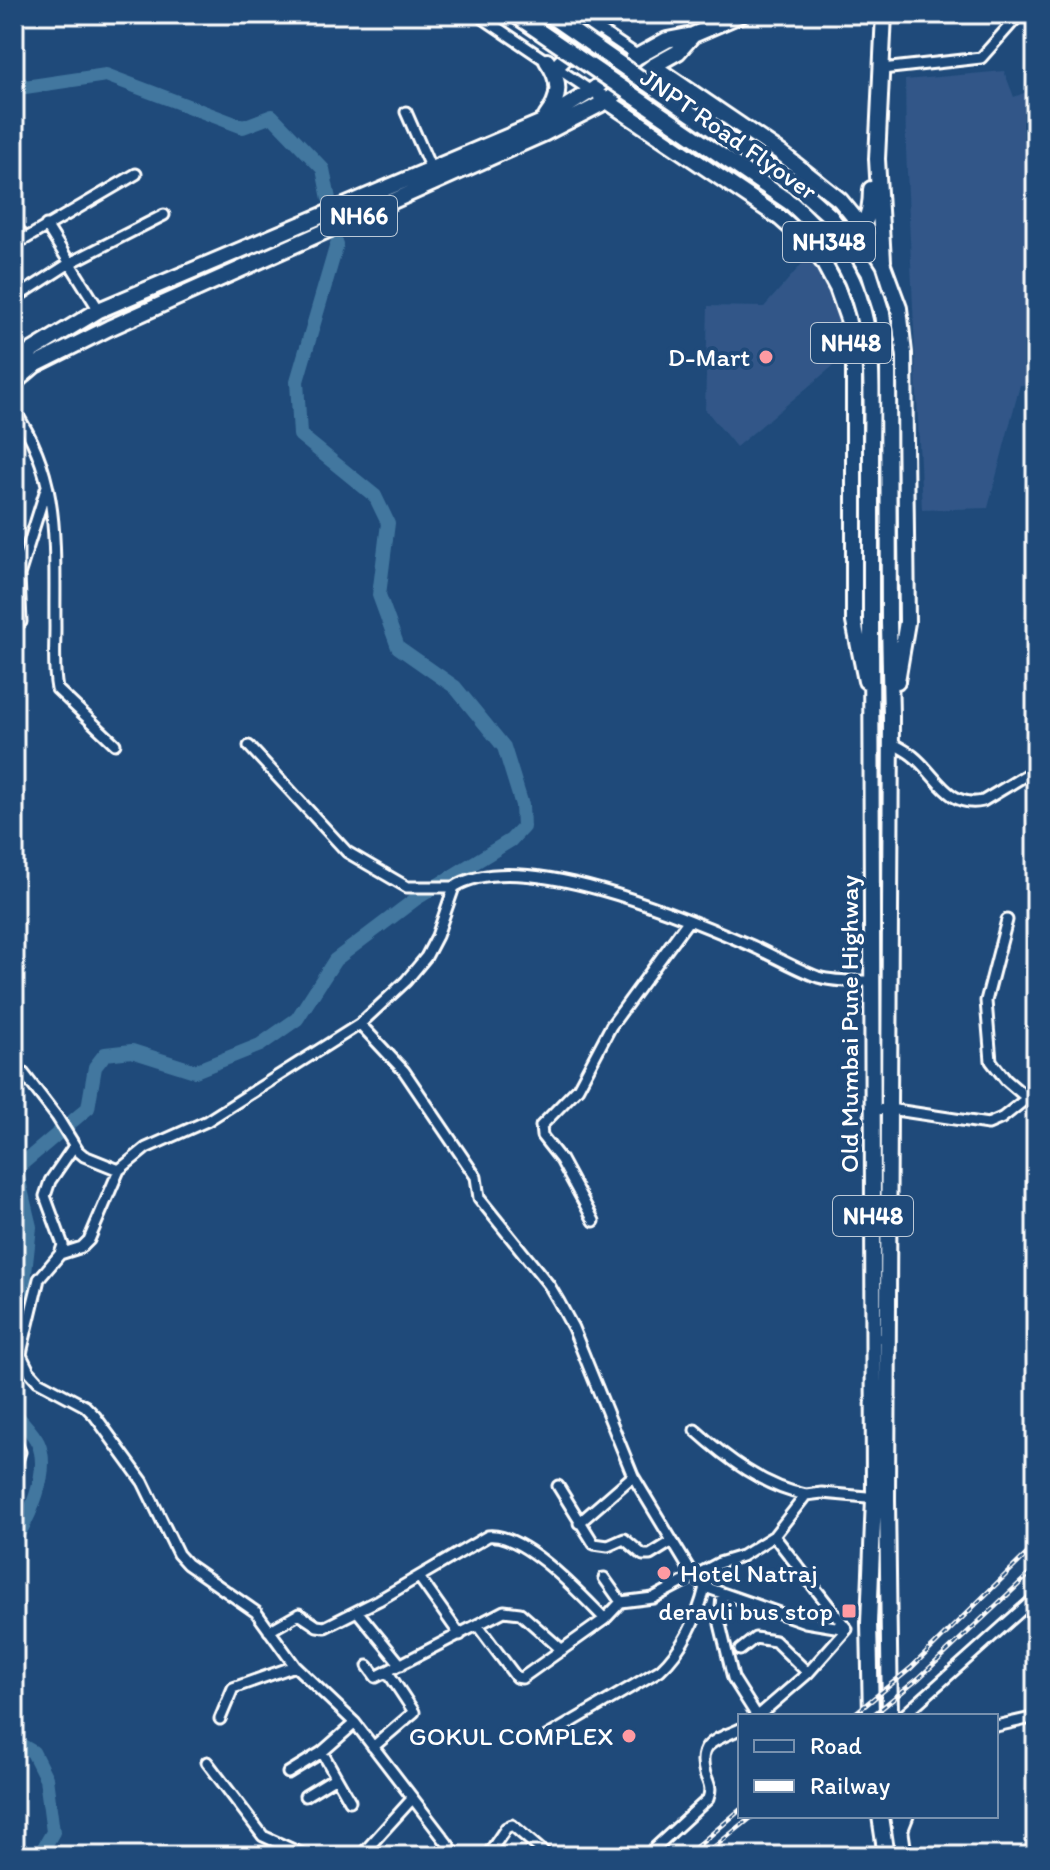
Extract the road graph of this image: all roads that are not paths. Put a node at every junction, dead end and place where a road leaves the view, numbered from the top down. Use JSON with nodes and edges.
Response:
{"nodes":[{"id":1,"x":477,"y":14,"type":"edge"},
{"id":2,"x":514,"y":14,"type":"edge"},
{"id":3,"x":548,"y":14,"type":"edge"},
{"id":4,"x":576,"y":14,"type":"edge"},
{"id":5,"x":742,"y":14,"type":"edge"},
{"id":6,"x":884,"y":14,"type":"edge"},
{"id":7,"x":1020,"y":14,"type":"edge"},
{"id":8,"x":595,"y":28,"type":"junction"},
{"id":9,"x":693,"y":35,"type":"junction"},
{"id":10,"x":638,"y":56,"type":"junction"},
{"id":11,"x":552,"y":64,"type":"junction"},
{"id":12,"x":653,"y":66,"type":"junction"},
{"id":13,"x":882,"y":69,"type":"junction"},
{"id":14,"x":679,"y":84,"type":"junction"},
{"id":15,"x":591,"y":91,"type":"junction"},
{"id":16,"x":607,"y":101,"type":"junction"},
{"id":17,"x":406,"y":112,"type":"dead end"},
{"id":18,"x":540,"y":123,"type":"junction"},
{"id":19,"x":641,"y":124,"type":"junction"},
{"id":20,"x":877,"y":159,"type":"junction"},
{"id":21,"x":431,"y":169,"type":"junction"},
{"id":22,"x":136,"y":174,"type":"dead end"},
{"id":23,"x":164,"y":215,"type":"dead end"},
{"id":24,"x":14,"y":224,"type":"edge"},
{"id":25,"x":46,"y":225,"type":"junction"},
{"id":26,"x":863,"y":228,"type":"junction"},
{"id":27,"x":823,"y":262,"type":"junction"},
{"id":28,"x":70,"y":263,"type":"junction"},
{"id":29,"x":883,"y":265,"type":"junction"},
{"id":30,"x":14,"y":299,"type":"edge"},
{"id":31,"x":99,"y":310,"type":"junction"},
{"id":32,"x":16,"y":378,"type":"edge"},
{"id":33,"x":14,"y":410,"type":"edge"},
{"id":34,"x":48,"y":481,"type":"junction"},
{"id":35,"x":21,"y":622,"type":"dead end"},
{"id":36,"x":873,"y":716,"type":"junction"},
{"id":37,"x":891,"y":717,"type":"junction"},
{"id":38,"x":891,"y":742,"type":"junction"},
{"id":39,"x":115,"y":744,"type":"dead end"},
{"id":40,"x":249,"y":746,"type":"dead end"},
{"id":41,"x":1035,"y":771,"type":"edge"},
{"id":42,"x":451,"y":887,"type":"junction"},
{"id":43,"x":1007,"y":920,"type":"dead end"},
{"id":44,"x":688,"y":921,"type":"junction"},
{"id":45,"x":873,"y":981,"type":"junction"},
{"id":46,"x":360,"y":1024,"type":"junction"},
{"id":47,"x":14,"y":1061,"type":"edge"},
{"id":48,"x":1036,"y":1091,"type":"edge"},
{"id":49,"x":1027,"y":1098,"type":"junction"},
{"id":50,"x":889,"y":1109,"type":"junction"},
{"id":51,"x":873,"y":1110,"type":"junction"},
{"id":52,"x":72,"y":1144,"type":"junction"},
{"id":53,"x":119,"y":1170,"type":"junction"},
{"id":54,"x":594,"y":1221,"type":"dead end"},
{"id":55,"x":60,"y":1254,"type":"junction"},
{"id":56,"x":14,"y":1346,"type":"edge"},
{"id":57,"x":21,"y":1355,"type":"junction"},
{"id":58,"x":695,"y":1430,"type":"dead end"},
{"id":59,"x":14,"y":1438,"type":"edge"},
{"id":60,"x":14,"y":1470,"type":"edge"},
{"id":61,"x":633,"y":1476,"type":"junction"},
{"id":62,"x":558,"y":1486,"type":"dead end"},
{"id":63,"x":806,"y":1495,"type":"junction"},
{"id":64,"x":880,"y":1499,"type":"junction"},
{"id":65,"x":579,"y":1523,"type":"junction"},
{"id":66,"x":774,"y":1536,"type":"junction"},
{"id":67,"x":671,"y":1542,"type":"junction"},
{"id":68,"x":419,"y":1577,"type":"junction"},
{"id":69,"x":694,"y":1577,"type":"junction"},
{"id":70,"x":604,"y":1578,"type":"dead end"},
{"id":71,"x":705,"y":1587,"type":"junction"},
{"id":72,"x":722,"y":1593,"type":"junction"},
{"id":73,"x":1036,"y":1597,"type":"edge"},
{"id":74,"x":621,"y":1602,"type":"junction"},
{"id":75,"x":357,"y":1611,"type":"junction"},
{"id":76,"x":869,"y":1615,"type":"junction"},
{"id":77,"x":888,"y":1616,"type":"junction"},
{"id":78,"x":605,"y":1619,"type":"junction"},
{"id":79,"x":478,"y":1626,"type":"junction"},
{"id":80,"x":847,"y":1629,"type":"junction"},
{"id":81,"x":269,"y":1631,"type":"junction"},
{"id":82,"x":460,"y":1635,"type":"junction"},
{"id":83,"x":562,"y":1650,"type":"junction"},
{"id":84,"x":740,"y":1650,"type":"dead end"},
{"id":85,"x":401,"y":1665,"type":"junction"},
{"id":86,"x":295,"y":1666,"type":"junction"},
{"id":87,"x":368,"y":1666,"type":"dead end"},
{"id":88,"x":387,"y":1671,"type":"junction"},
{"id":89,"x":808,"y":1673,"type":"junction"},
{"id":90,"x":757,"y":1714,"type":"edge"},
{"id":91,"x":760,"y":1714,"type":"edge"},
{"id":92,"x":871,"y":1714,"type":"edge"},
{"id":93,"x":890,"y":1714,"type":"edge"},
{"id":94,"x":905,"y":1714,"type":"edge"},
{"id":95,"x":1036,"y":1717,"type":"edge"},
{"id":96,"x":220,"y":1719,"type":"dead end"},
{"id":97,"x":355,"y":1723,"type":"junction"},
{"id":98,"x":998,"y":1726,"type":"edge"},
{"id":99,"x":738,"y":1730,"type":"edge"},
{"id":100,"x":546,"y":1737,"type":"dead end"},
{"id":101,"x":373,"y":1747,"type":"junction"},
{"id":102,"x":322,"y":1752,"type":"junction"},
{"id":103,"x":207,"y":1762,"type":"dead end"},
{"id":104,"x":288,"y":1773,"type":"dead end"},
{"id":105,"x":336,"y":1777,"type":"junction"},
{"id":106,"x":305,"y":1796,"type":"dead end"},
{"id":107,"x":412,"y":1799,"type":"junction"},
{"id":108,"x":350,"y":1801,"type":"dead end"},
{"id":109,"x":880,"y":1818,"type":"edge"},
{"id":110,"x":898,"y":1818,"type":"edge"},
{"id":111,"x":908,"y":1818,"type":"edge"},
{"id":112,"x":901,"y":1834,"type":"junction"},
{"id":113,"x":307,"y":1856,"type":"edge"},
{"id":114,"x":358,"y":1856,"type":"edge"},
{"id":115,"x":457,"y":1856,"type":"edge"},
{"id":116,"x":487,"y":1856,"type":"edge"},
{"id":117,"x":548,"y":1856,"type":"edge"},
{"id":118,"x":646,"y":1856,"type":"edge"},
{"id":119,"x":886,"y":1856,"type":"edge"},
{"id":120,"x":904,"y":1856,"type":"edge"}],
"edges":[{"from":1,"to":11,"type":"street"},
{"from":2,"to":36,"type":"highway","name":"JNPT Road Flyover","number":"NH348","bridge":true},
{"from":3,"to":37,"type":"highway","name":"JNPT Road Flyover","number":"NH348","bridge":true},
{"from":4,"to":8,"type":"street"},
{"from":5,"to":9,"type":"highway"},
{"from":6,"to":13,"type":"highway","number":"NH48"},
{"from":7,"to":13,"type":"street"},
{"from":8,"to":10,"type":"street"},
{"from":8,"to":11,"type":"highway"},
{"from":9,"to":10,"type":"highway"},
{"from":9,"to":12,"type":"highway"},
{"from":10,"to":15,"type":"highway"},
{"from":11,"to":15,"type":"street"},
{"from":11,"to":18,"type":"highway"},
{"from":12,"to":14,"type":"highway"},
{"from":12,"to":16,"type":"highway"},
{"from":13,"to":20,"type":"highway","number":"NH48"},
{"from":14,"to":19,"type":"highway"},
{"from":14,"to":26,"type":"highway"},
{"from":15,"to":16,"type":"highway","number":"NH48"},
{"from":15,"to":18,"type":"highway","number":"NH66"},
{"from":16,"to":19,"type":"highway","number":"NH48"},
{"from":16,"to":32,"type":"highway","number":"NH66"},
{"from":17,"to":21,"type":"street"},
{"from":18,"to":21,"type":"highway","number":"NH66"},
{"from":19,"to":27,"type":"highway","number":"NH48"},
{"from":20,"to":26,"type":"highway"},
{"from":20,"to":29,"type":"highway","number":"NH48"},
{"from":21,"to":31,"type":"highway","number":"NH66"},
{"from":22,"to":25,"type":"street"},
{"from":23,"to":28,"type":"street"},
{"from":24,"to":25,"type":"street"},
{"from":25,"to":28,"type":"street"},
{"from":26,"to":27,"type":"highway"},
{"from":26,"to":29,"type":"highway"},
{"from":27,"to":36,"type":"highway","number":"NH48"},
{"from":28,"to":30,"type":"street"},
{"from":28,"to":31,"type":"street"},
{"from":29,"to":37,"type":"highway","number":"NH48"},
{"from":31,"to":32,"type":"highway","number":"NH66"},
{"from":33,"to":34,"type":"street"},
{"from":34,"to":35,"type":"street"},
{"from":34,"to":39,"type":"street"},
{"from":36,"to":45,"type":"highway","name":"Old Mumbai Pune Highway","number":"NH48"},
{"from":37,"to":38,"type":"highway","name":"Old Mumbai Pune Highway","number":"NH48"},
{"from":38,"to":41,"type":"street"},
{"from":38,"to":50,"type":"highway","name":"Old Mumbai Pune Highway","number":"NH48"},
{"from":40,"to":42,"type":"street"},
{"from":42,"to":44,"type":"street"},
{"from":42,"to":46,"type":"street"},
{"from":43,"to":49,"type":"street"},
{"from":44,"to":45,"type":"street"},
{"from":44,"to":54,"type":"street"},
{"from":45,"to":51,"type":"highway","name":"Old Mumbai Pune Highway","number":"NH48"},
{"from":46,"to":53,"type":"street"},
{"from":46,"to":61,"type":"street"},
{"from":47,"to":52,"type":"street"},
{"from":48,"to":49,"type":"street"},
{"from":49,"to":50,"type":"street"},
{"from":50,"to":51,"type":"street"},
{"from":50,"to":64,"type":"highway","name":"Old Mumbai Pune Highway","number":"NH48"},
{"from":51,"to":64,"type":"highway","name":"Old Mumbai Pune Highway","number":"NH48"},
{"from":52,"to":53,"type":"street"},
{"from":52,"to":55,"type":"street"},
{"from":53,"to":55,"type":"street"},
{"from":55,"to":57,"type":"street"},
{"from":56,"to":57,"type":"street"},
{"from":57,"to":81,"type":"street"},
{"from":58,"to":63,"type":"street"},
{"from":59,"to":60,"type":"street"},
{"from":61,"to":65,"type":"street"},
{"from":61,"to":67,"type":"street"},
{"from":62,"to":65,"type":"street"},
{"from":63,"to":64,"type":"street"},
{"from":63,"to":66,"type":"street"},
{"from":64,"to":76,"type":"highway","name":"Old Mumbai Pune Highway","number":"NH48"},
{"from":64,"to":77,"type":"highway","name":"Old Mumbai Pune Highway","number":"NH48"},
{"from":65,"to":67,"type":"street"},
{"from":66,"to":69,"type":"street"},
{"from":66,"to":80,"type":"street"},
{"from":67,"to":69,"type":"street"},
{"from":68,"to":75,"type":"street"},
{"from":68,"to":78,"type":"street"},
{"from":68,"to":82,"type":"street"},
{"from":69,"to":71,"type":"street"},
{"from":69,"to":74,"type":"street"},
{"from":70,"to":74,"type":"street"},
{"from":71,"to":72,"type":"street"},
{"from":71,"to":100,"type":"street"},
{"from":72,"to":80,"type":"street"},
{"from":72,"to":90,"type":"street"},
{"from":73,"to":94,"type":"street"},
{"from":74,"to":78,"type":"street"},
{"from":75,"to":81,"type":"street"},
{"from":75,"to":85,"type":"street"},
{"from":76,"to":77,"type":"highway"},
{"from":76,"to":92,"type":"highway","name":"Old Mumbai Pune Highway","number":"NH48"},
{"from":77,"to":93,"type":"highway","name":"Old Mumbai Pune Highway","number":"NH48"},
{"from":78,"to":83,"type":"street"},
{"from":79,"to":82,"type":"street"},
{"from":79,"to":83,"type":"street"},
{"from":79,"to":83,"type":"street"},
{"from":80,"to":89,"type":"street"},
{"from":81,"to":86,"type":"street"},
{"from":82,"to":85,"type":"street"},
{"from":84,"to":89,"type":"street"},
{"from":85,"to":88,"type":"street"},
{"from":86,"to":96,"type":"street"},
{"from":86,"to":97,"type":"street"},
{"from":87,"to":88,"type":"street"},
{"from":88,"to":101,"type":"street"},
{"from":89,"to":91,"type":"street"},
{"from":95,"to":98,"type":"street"},
{"from":97,"to":101,"type":"street"},
{"from":97,"to":102,"type":"street"},
{"from":99,"to":118,"type":"street"},
{"from":101,"to":107,"type":"street"},
{"from":102,"to":104,"type":"street"},
{"from":102,"to":105,"type":"street"},
{"from":103,"to":113,"type":"street"},
{"from":105,"to":106,"type":"street"},
{"from":105,"to":108,"type":"street"},
{"from":107,"to":114,"type":"street"},
{"from":107,"to":115,"type":"street"},
{"from":109,"to":119,"type":"highway"},
{"from":110,"to":112,"type":"highway"},
{"from":111,"to":112,"type":"street"},
{"from":112,"to":120,"type":"highway"},
{"from":116,"to":117,"type":"street"}]}
